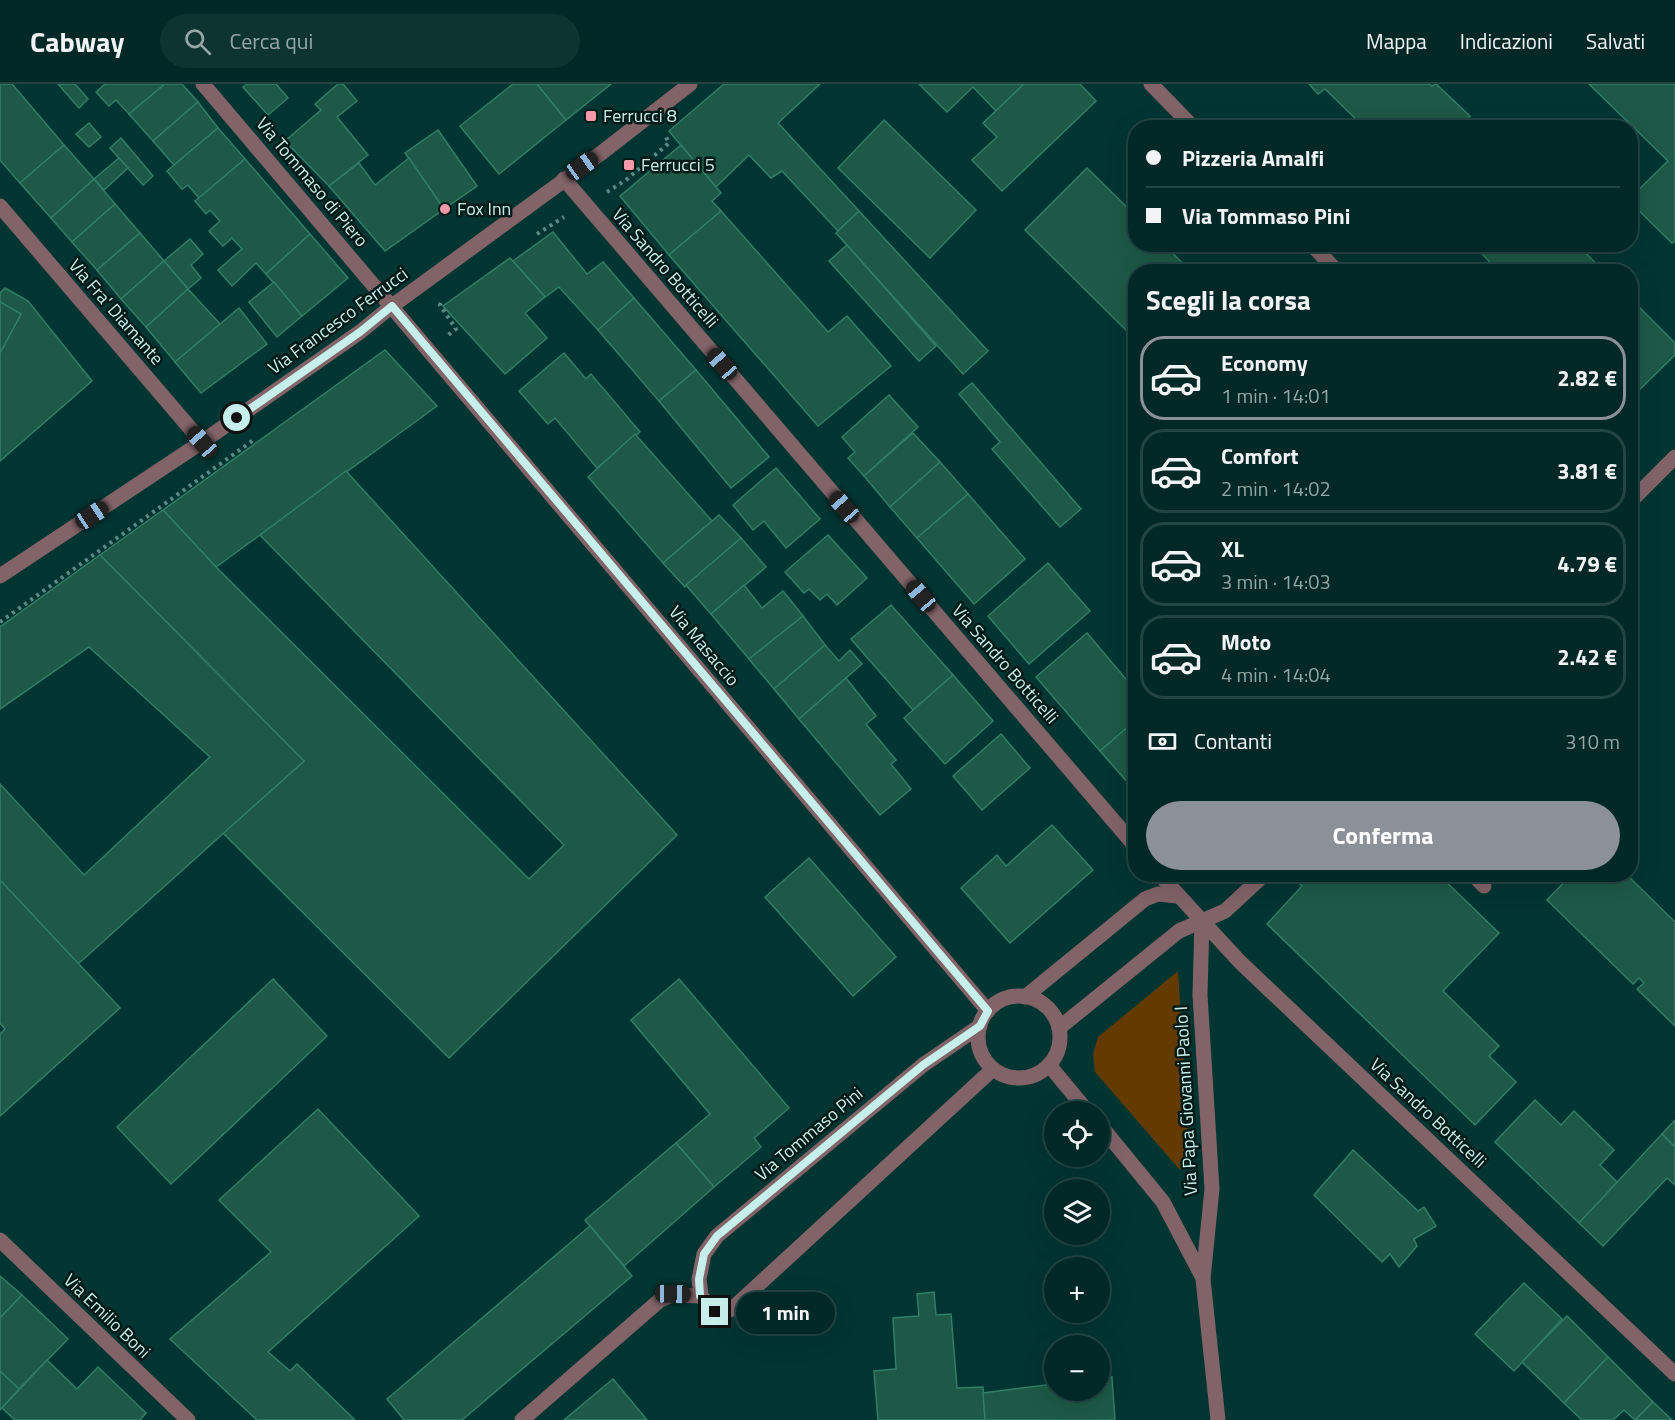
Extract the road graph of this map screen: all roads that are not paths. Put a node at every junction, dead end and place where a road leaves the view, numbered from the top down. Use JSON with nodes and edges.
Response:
{"nodes":[{"id":1,"x":203,"y":84,"type":"edge"},
{"id":2,"x":690,"y":84,"type":"edge"},
{"id":3,"x":1151,"y":84,"type":"edge"},
{"id":4,"x":1186,"y":120,"type":"edge"},
{"id":5,"x":564,"y":179,"type":"junction"},
{"id":6,"x":0,"y":206,"type":"edge"},
{"id":7,"x":1319,"y":252,"type":"edge"},
{"id":8,"x":1330,"y":264,"type":"edge"},
{"id":9,"x":392,"y":306,"type":"junction"},
{"id":10,"x":202,"y":442,"type":"junction"},
{"id":11,"x":1675,"y":457,"type":"edge"},
{"id":12,"x":1638,"y":494,"type":"edge"},
{"id":13,"x":0,"y":576,"type":"edge"},
{"id":14,"x":1128,"y":838,"type":"edge"},
{"id":15,"x":1166,"y":882,"type":"edge"},
{"id":16,"x":1256,"y":882,"type":"edge"},
{"id":17,"x":1480,"y":882,"type":"edge"},
{"id":18,"x":1484,"y":886,"type":"dead end"},
{"id":19,"x":1178,"y":896,"type":"junction"},
{"id":20,"x":1202,"y":920,"type":"junction"},
{"id":21,"x":1025,"y":997,"type":"junction"},
{"id":22,"x":988,"y":1011,"type":"junction"},
{"id":23,"x":980,"y":1026,"type":"junction"},
{"id":24,"x":1059,"y":1028,"type":"junction"},
{"id":25,"x":1049,"y":1065,"type":"junction"},
{"id":26,"x":993,"y":1069,"type":"junction"},
{"id":27,"x":1079,"y":1101,"type":"edge"},
{"id":28,"x":1110,"y":1137,"type":"edge"},
{"id":29,"x":0,"y":1240,"type":"edge"},
{"id":30,"x":1203,"y":1279,"type":"junction"},
{"id":31,"x":700,"y":1296,"type":"junction"},
{"id":32,"x":1675,"y":1374,"type":"edge"},
{"id":33,"x":188,"y":1420,"type":"edge"},
{"id":34,"x":522,"y":1420,"type":"edge"},
{"id":35,"x":1218,"y":1420,"type":"edge"}],
"edges":[{"from":1,"to":9,"type":"street","name":"Via Tommaso di Piero"},
{"from":2,"to":5,"type":"street","name":"Via Francesco Ferrucci"},
{"from":3,"to":4,"type":"street"},
{"from":5,"to":9,"type":"street","name":"Via Francesco Ferrucci"},
{"from":5,"to":14,"type":"street","name":"Via Sandro Botticelli"},
{"from":6,"to":10,"type":"street","name":"Via Fra' Diamante"},
{"from":7,"to":8,"type":"street"},
{"from":9,"to":10,"type":"street","name":"Via Francesco Ferrucci"},
{"from":9,"to":22,"type":"street","name":"Via Masaccio"},
{"from":10,"to":13,"type":"street","name":"Via Francesco Ferrucci"},
{"from":11,"to":12,"type":"street"},
{"from":15,"to":19,"type":"street","name":"Via Sandro Botticelli"},
{"from":16,"to":20,"type":"street"},
{"from":17,"to":18,"type":"street"},
{"from":19,"to":20,"type":"street","name":"Via Sandro Botticelli"},
{"from":19,"to":21,"type":"street"},
{"from":20,"to":24,"type":"street"},
{"from":20,"to":30,"type":"street","name":"Via Papa Giovanni Paolo I"},
{"from":20,"to":32,"type":"street","name":"Via Sandro Botticelli"},
{"from":21,"to":22,"type":"street"},
{"from":21,"to":24,"type":"street"},
{"from":22,"to":23,"type":"street","name":"Via Tommaso Pini"},
{"from":23,"to":26,"type":"street"},
{"from":23,"to":31,"type":"street","name":"Via Tommaso Pini"},
{"from":24,"to":25,"type":"street"},
{"from":25,"to":26,"type":"street"},
{"from":25,"to":27,"type":"street"},
{"from":26,"to":31,"type":"street"},
{"from":28,"to":30,"type":"street","name":"Via Papa Giovanni Paolo I"},
{"from":29,"to":33,"type":"street","name":"Via Emilio Boni"},
{"from":30,"to":35,"type":"street","name":"Via Papa Giovanni Paolo I"},
{"from":31,"to":34,"type":"street"}]}
